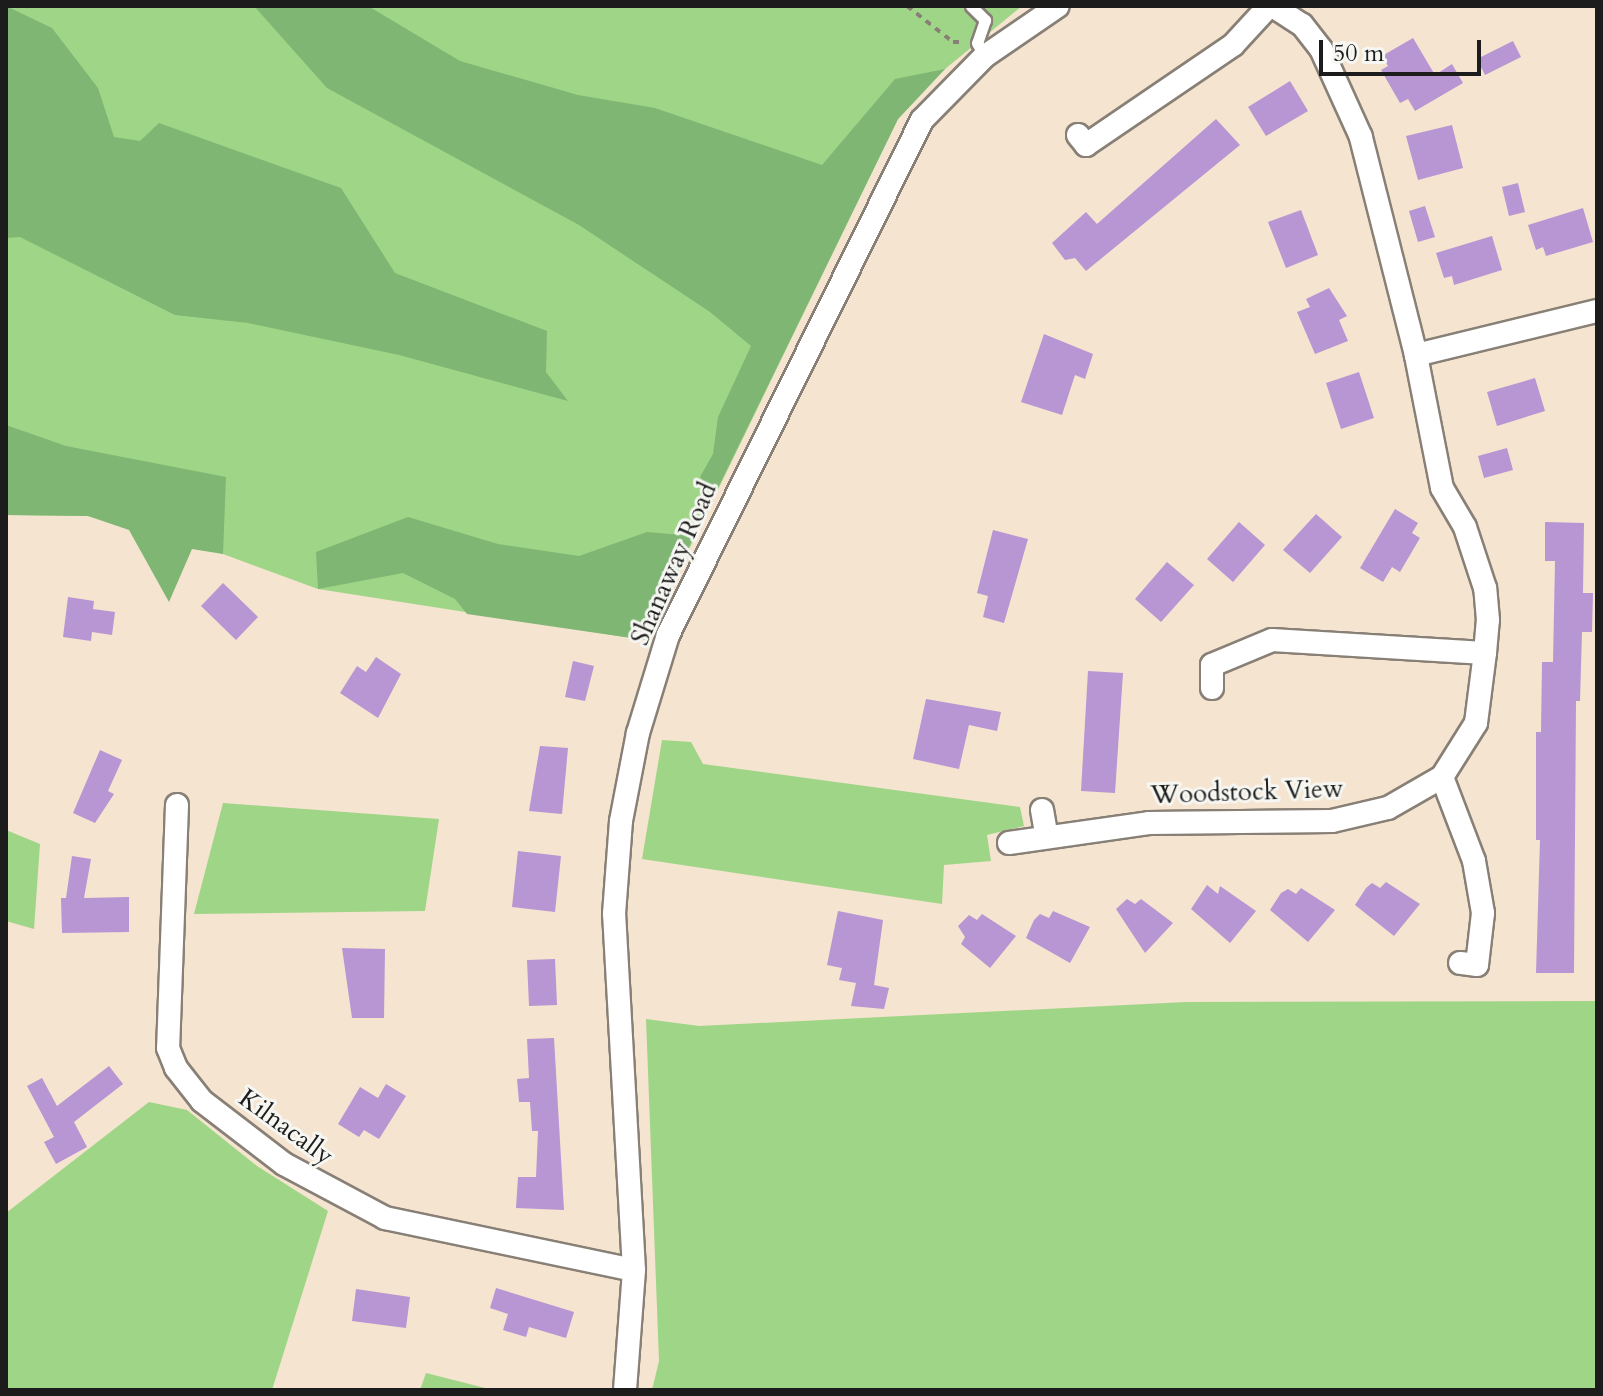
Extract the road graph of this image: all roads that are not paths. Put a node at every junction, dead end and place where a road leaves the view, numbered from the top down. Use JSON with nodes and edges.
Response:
{"nodes":[{"id":1,"x":971,"y":6,"type":"edge"},
{"id":2,"x":1058,"y":6,"type":"edge"},
{"id":3,"x":1271,"y":6,"type":"edge"},
{"id":4,"x":981,"y":50,"type":"junction"},
{"id":5,"x":1078,"y":135,"type":"dead end"},
{"id":6,"x":1597,"y":311,"type":"edge"},
{"id":7,"x":1416,"y":355,"type":"junction"},
{"id":8,"x":1485,"y":653,"type":"junction"},
{"id":9,"x":1212,"y":688,"type":"dead end"},
{"id":10,"x":1442,"y":777,"type":"junction"},
{"id":11,"x":177,"y":805,"type":"dead end"},
{"id":12,"x":1042,"y":810,"type":"dead end"},
{"id":13,"x":1047,"y":837,"type":"junction"},
{"id":14,"x":1009,"y":843,"type":"dead end"},
{"id":15,"x":1460,"y":963,"type":"dead end"},
{"id":16,"x":634,"y":1270,"type":"junction"},
{"id":17,"x":625,"y":1390,"type":"edge"}],
"edges":[{"from":1,"to":4,"type":"lane"},
{"from":2,"to":4,"type":"street","name":"Shanaway Road"},
{"from":3,"to":5,"type":"street","name":"Woodstock View"},
{"from":3,"to":7,"type":"street","name":"Woodstock View"},
{"from":4,"to":16,"type":"street","name":"Shanaway Road"},
{"from":6,"to":7,"type":"street"},
{"from":7,"to":8,"type":"street","name":"Woodstock View"},
{"from":8,"to":9,"type":"street"},
{"from":8,"to":10,"type":"street","name":"Woodstock View"},
{"from":10,"to":13,"type":"street","name":"Woodstock View"},
{"from":10,"to":15,"type":"street"},
{"from":11,"to":16,"type":"street","name":"Kilnacally"},
{"from":12,"to":13,"type":"street"},
{"from":13,"to":14,"type":"street","name":"Woodstock View"},
{"from":16,"to":17,"type":"street","name":"Shanaway Road"}]}
